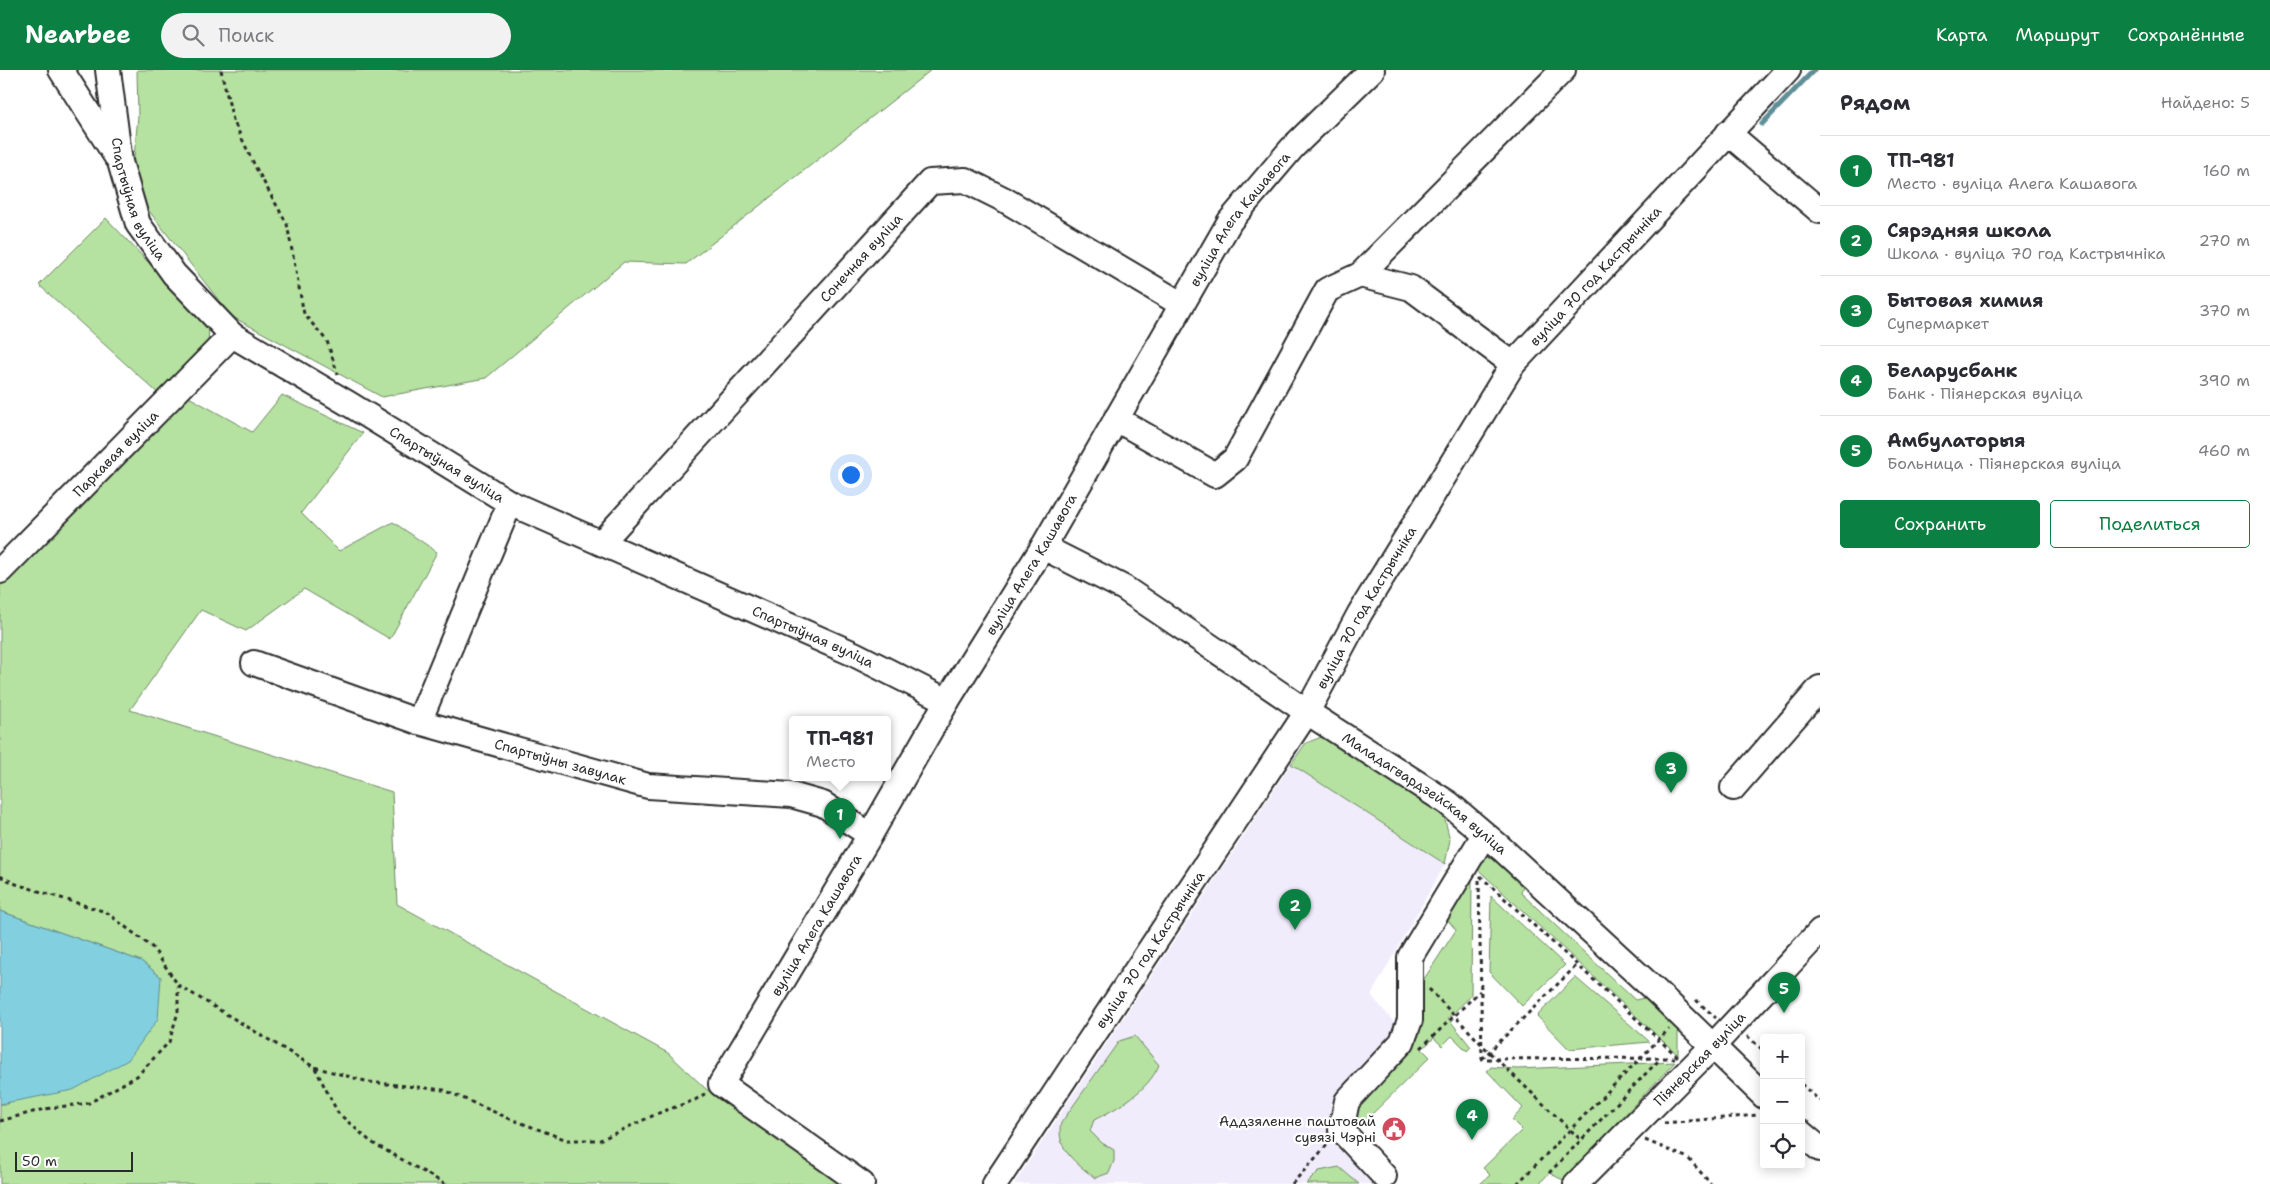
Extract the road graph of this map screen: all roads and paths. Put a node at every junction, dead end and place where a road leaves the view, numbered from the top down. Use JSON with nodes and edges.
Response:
{"nodes":[{"id":1,"x":61,"y":70,"type":"edge"},
{"id":2,"x":108,"y":70,"type":"edge"},
{"id":3,"x":221,"y":70,"type":"edge"},
{"id":4,"x":1372,"y":70,"type":"edge"},
{"id":5,"x":1563,"y":70,"type":"edge"},
{"id":6,"x":1788,"y":70,"type":"edge"},
{"id":7,"x":1728,"y":133,"type":"junction"},
{"id":8,"x":120,"y":162,"type":"junction"},
{"id":9,"x":1820,"y":211,"type":"edge"},
{"id":10,"x":1360,"y":275,"type":"junction"},
{"id":11,"x":1181,"y":304,"type":"junction"},
{"id":12,"x":232,"y":335,"type":"junction"},
{"id":13,"x":1512,"y":364,"type":"junction"},
{"id":14,"x":339,"y":377,"type":"dead end"},
{"id":15,"x":1116,"y":419,"type":"junction"},
{"id":16,"x":510,"y":503,"type":"junction"},
{"id":17,"x":601,"y":543,"type":"junction"},
{"id":18,"x":1043,"y":547,"type":"junction"},
{"id":19,"x":0,"y":571,"type":"edge"},
{"id":20,"x":254,"y":663,"type":"dead end"},
{"id":21,"x":1820,"y":688,"type":"edge"},
{"id":22,"x":946,"y":701,"type":"junction"},
{"id":23,"x":1307,"y":712,"type":"junction"},
{"id":24,"x":419,"y":722,"type":"junction"},
{"id":25,"x":1733,"y":788,"type":"dead end"},
{"id":26,"x":870,"y":835,"type":"junction"},
{"id":27,"x":1484,"y":835,"type":"junction"},
{"id":28,"x":0,"y":876,"type":"edge"},
{"id":29,"x":1820,"y":931,"type":"edge"},
{"id":30,"x":1576,"y":966,"type":"junction"},
{"id":31,"x":1422,"y":982,"type":"dead end"},
{"id":32,"x":178,"y":985,"type":"junction"},
{"id":33,"x":1688,"y":1008,"type":"junction"},
{"id":34,"x":1658,"y":1040,"type":"junction"},
{"id":35,"x":1482,"y":1044,"type":"junction"},
{"id":36,"x":1712,"y":1047,"type":"junction"},
{"id":37,"x":1489,"y":1052,"type":"junction"},
{"id":38,"x":1638,"y":1058,"type":"junction"},
{"id":39,"x":1660,"y":1058,"type":"junction"},
{"id":40,"x":1482,"y":1059,"type":"junction"},
{"id":41,"x":1496,"y":1059,"type":"junction"},
{"id":42,"x":314,"y":1067,"type":"junction"},
{"id":43,"x":721,"y":1084,"type":"junction"},
{"id":44,"x":1805,"y":1088,"type":"edge"},
{"id":45,"x":1760,"y":1092,"type":"edge"},
{"id":46,"x":1820,"y":1101,"type":"edge"},
{"id":47,"x":1760,"y":1114,"type":"edge"},
{"id":48,"x":0,"y":1121,"type":"edge"},
{"id":49,"x":1663,"y":1123,"type":"dead end"},
{"id":50,"x":1570,"y":1129,"type":"junction"},
{"id":51,"x":1805,"y":1136,"type":"edge"},
{"id":52,"x":1640,"y":1137,"type":"dead end"},
{"id":53,"x":1581,"y":1140,"type":"junction"},
{"id":54,"x":1820,"y":1149,"type":"edge"},
{"id":55,"x":1549,"y":1173,"type":"dead end"},
{"id":56,"x":1384,"y":1176,"type":"dead end"},
{"id":57,"x":445,"y":1184,"type":"edge"},
{"id":58,"x":862,"y":1184,"type":"edge"},
{"id":59,"x":996,"y":1184,"type":"edge"},
{"id":60,"x":1517,"y":1184,"type":"edge"},
{"id":61,"x":1576,"y":1184,"type":"edge"},
{"id":62,"x":1711,"y":1184,"type":"edge"}],
"edges":[{"from":1,"to":8,"type":"street"},
{"from":2,"to":8,"type":"street","name":"Спартыўная вуліца"},
{"from":3,"to":14,"type":"path"},
{"from":4,"to":11,"type":"street","name":"вуліца Алега Кашавога"},
{"from":5,"to":10,"type":"street"},
{"from":6,"to":7,"type":"street","name":"вуліца 70 год Кастрычніка"},
{"from":7,"to":9,"type":"street"},
{"from":7,"to":13,"type":"street","name":"вуліца 70 год Кастрычніка"},
{"from":8,"to":12,"type":"street","name":"Спартыўная вуліца"},
{"from":10,"to":13,"type":"street"},
{"from":10,"to":15,"type":"street"},
{"from":11,"to":15,"type":"street","name":"вуліца Алега Кашавога"},
{"from":11,"to":17,"type":"street","name":"Сонечная вуліца"},
{"from":12,"to":16,"type":"street","name":"Спартыўная вуліца"},
{"from":12,"to":19,"type":"street","name":"Паркавая вуліца"},
{"from":13,"to":23,"type":"street","name":"вуліца 70 год Кастрычніка"},
{"from":15,"to":18,"type":"street","name":"вуліца Алега Кашавога"},
{"from":16,"to":17,"type":"street","name":"Спартыўная вуліца"},
{"from":16,"to":24,"type":"street"},
{"from":17,"to":22,"type":"street","name":"Спартыўная вуліца"},
{"from":18,"to":22,"type":"street","name":"вуліца Алега Кашавога"},
{"from":18,"to":23,"type":"street","name":"Маладагвардзейская вуліца"},
{"from":20,"to":24,"type":"street","name":"Спартыўны завулак"},
{"from":21,"to":25,"type":"street"},
{"from":22,"to":26,"type":"street","name":"вуліца Алега Кашавога"},
{"from":23,"to":27,"type":"street","name":"Маладагвардзейская вуліца"},
{"from":23,"to":59,"type":"street","name":"вуліца 70 год Кастрычніка"},
{"from":24,"to":26,"type":"street","name":"Спартыўны завулак"},
{"from":26,"to":43,"type":"street","name":"вуліца Алега Кашавога"},
{"from":27,"to":33,"type":"street","name":"Маладагвардзейская вуліца"},
{"from":27,"to":56,"type":"street"},
{"from":28,"to":32,"type":"path"},
{"from":29,"to":36,"type":"street","name":"Піянерская вуліца"},
{"from":30,"to":34,"type":"path"},
{"from":30,"to":35,"type":"path"},
{"from":30,"to":37,"type":"path"},
{"from":31,"to":35,"type":"path"},
{"from":32,"to":42,"type":"path"},
{"from":32,"to":48,"type":"path"},
{"from":33,"to":34,"type":"path"},
{"from":33,"to":36,"type":"street","name":"Маладагвардзейская вуліца"},
{"from":34,"to":38,"type":"path"},
{"from":34,"to":39,"type":"path"},
{"from":35,"to":37,"type":"path"},
{"from":35,"to":40,"type":"path"},
{"from":36,"to":45,"type":"street","name":"Маладагвардзейская вуліца"},
{"from":36,"to":61,"type":"street","name":"Піянерская вуліца"},
{"from":37,"to":40,"type":"path"},
{"from":37,"to":41,"type":"path"},
{"from":38,"to":39,"type":"path"},
{"from":38,"to":41,"type":"path"},
{"from":38,"to":50,"type":"path"},
{"from":39,"to":53,"type":"path"},
{"from":40,"to":41,"type":"path"},
{"from":41,"to":50,"type":"path"},
{"from":42,"to":43,"type":"path"},
{"from":42,"to":57,"type":"path"},
{"from":43,"to":58,"type":"street"},
{"from":44,"to":46,"type":"path"},
{"from":47,"to":49,"type":"path"},
{"from":50,"to":53,"type":"path"},
{"from":50,"to":60,"type":"path"},
{"from":51,"to":54,"type":"street"},
{"from":52,"to":62,"type":"path"},
{"from":53,"to":55,"type":"path"}]}
